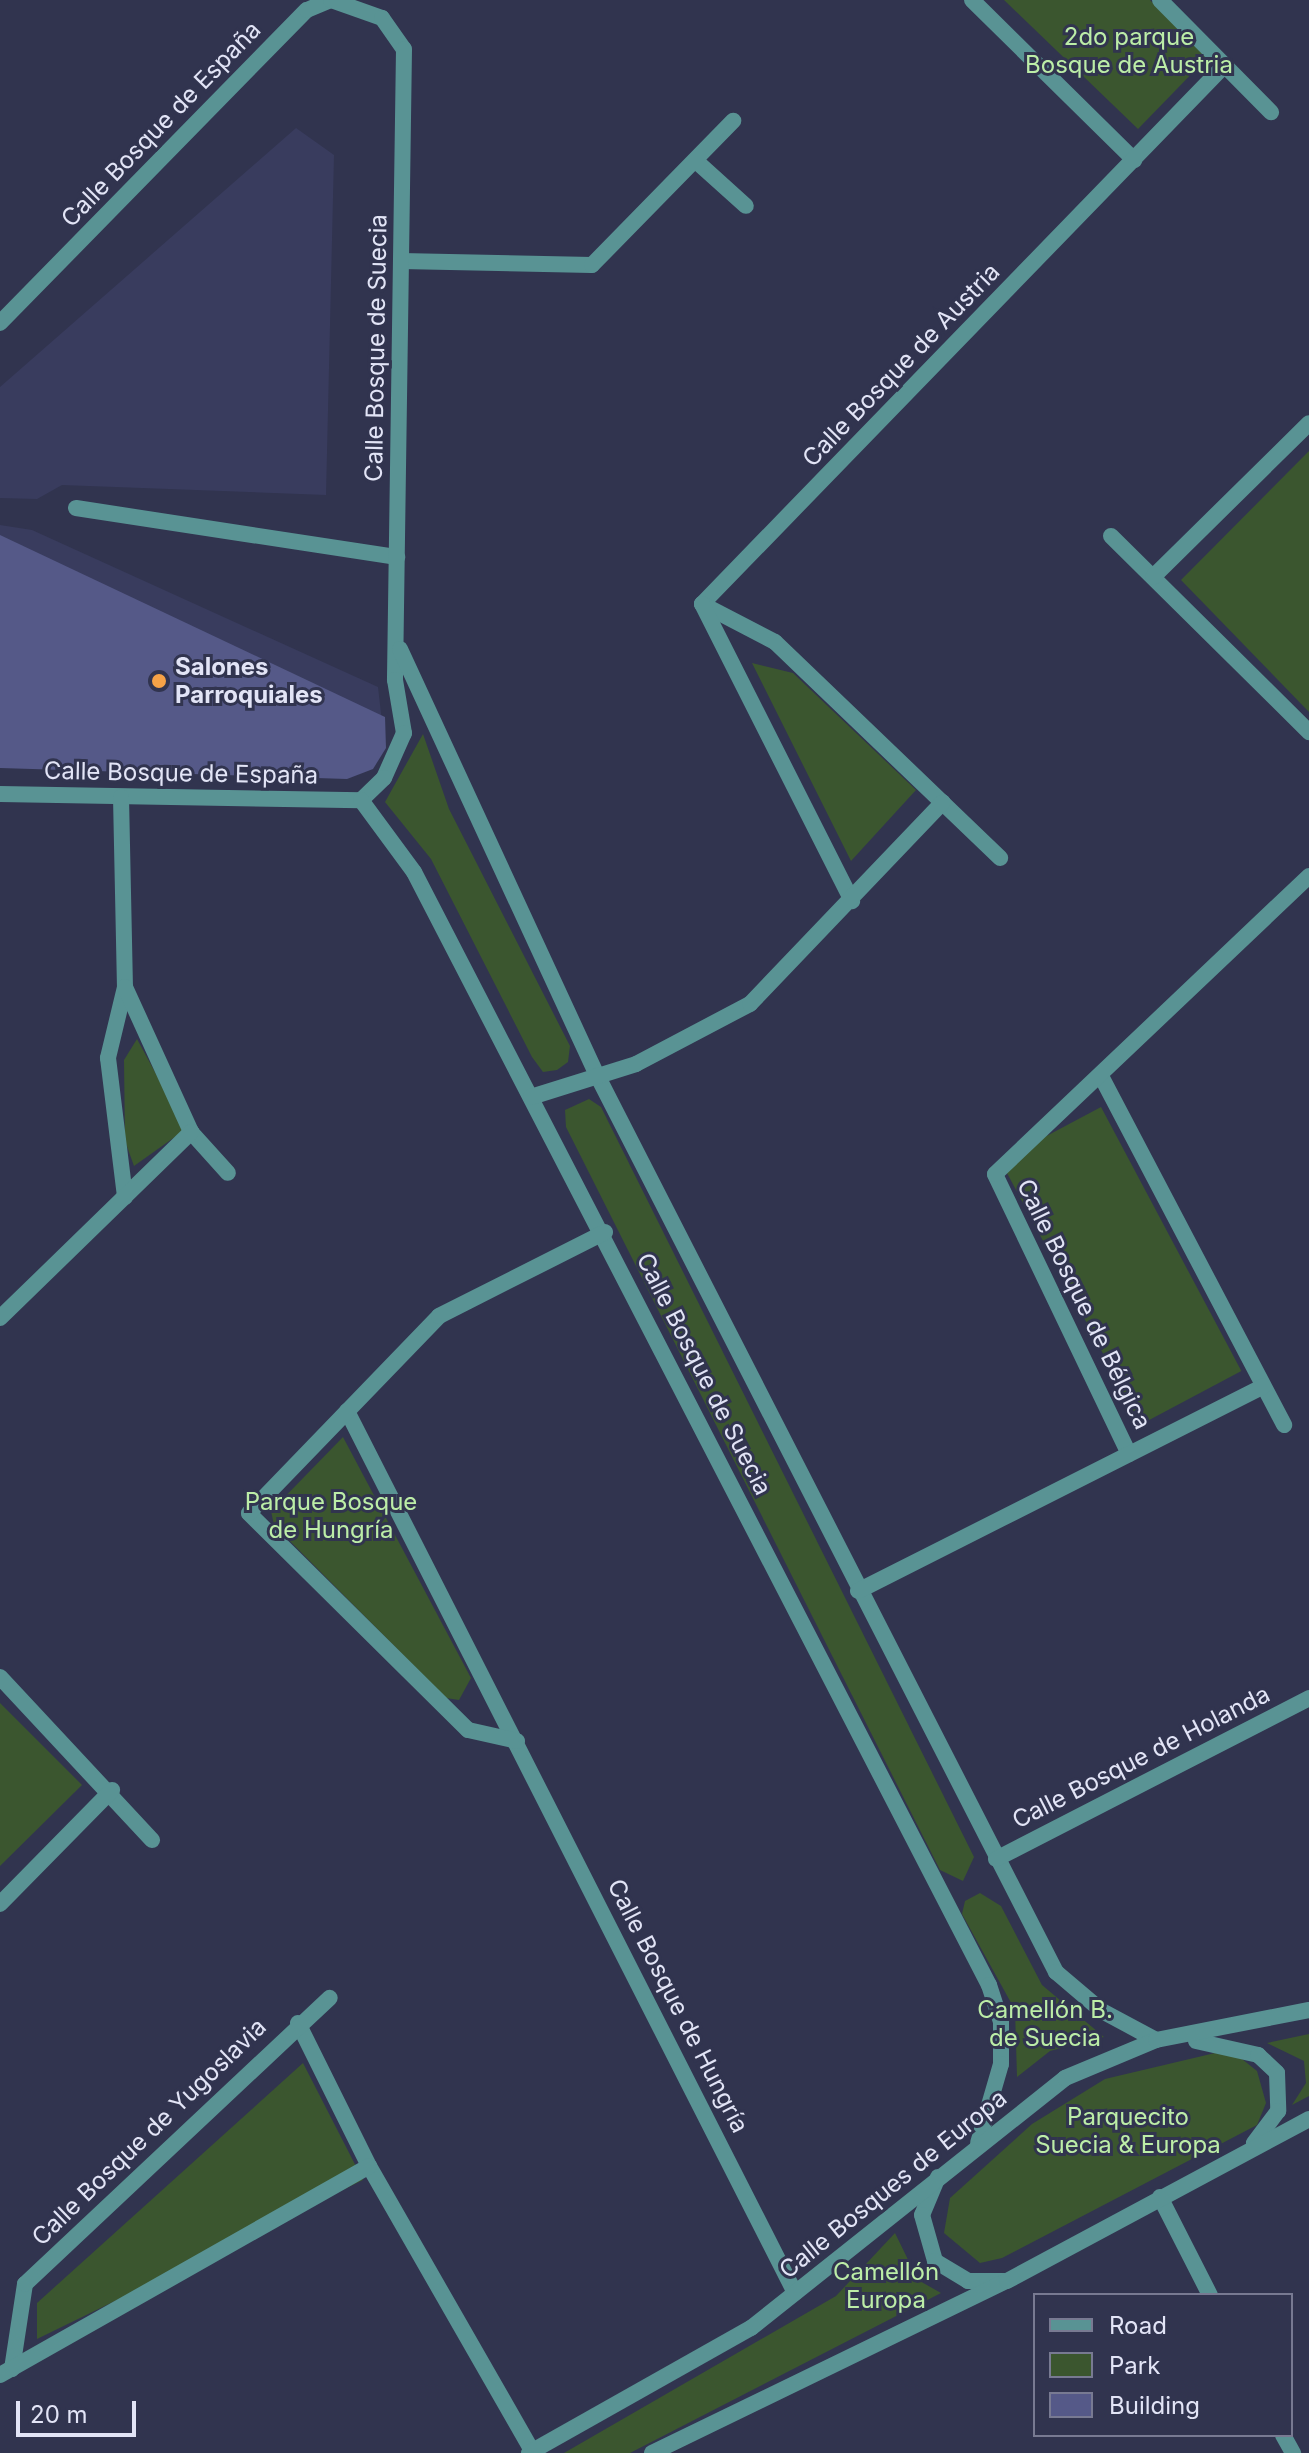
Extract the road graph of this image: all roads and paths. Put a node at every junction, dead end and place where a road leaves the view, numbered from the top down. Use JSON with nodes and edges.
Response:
{"nodes":[{"id":1,"x":972,"y":0,"type":"edge"},
{"id":2,"x":1160,"y":0,"type":"edge"},
{"id":3,"x":404,"y":49,"type":"joint"},
{"id":4,"x":1223,"y":67,"type":"junction"},
{"id":5,"x":1271,"y":112,"type":"dead end"},
{"id":6,"x":733,"y":121,"type":"dead end"},
{"id":7,"x":1134,"y":160,"type":"junction"},
{"id":8,"x":696,"y":161,"type":"junction"},
{"id":9,"x":746,"y":206,"type":"dead end"},
{"id":10,"x":401,"y":261,"type":"junction"},
{"id":11,"x":0,"y":323,"type":"edge"},
{"id":12,"x":1309,"y":423,"type":"edge"},
{"id":13,"x":76,"y":508,"type":"dead end"},
{"id":14,"x":1111,"y":536,"type":"dead end"},
{"id":15,"x":397,"y":557,"type":"junction"},
{"id":16,"x":1153,"y":577,"type":"junction"},
{"id":17,"x":702,"y":604,"type":"junction"},
{"id":18,"x":400,"y":649,"type":"junction"},
{"id":19,"x":1309,"y":732,"type":"edge"},
{"id":20,"x":0,"y":794,"type":"edge"},
{"id":21,"x":121,"y":797,"type":"junction"},
{"id":22,"x":361,"y":800,"type":"junction"},
{"id":23,"x":943,"y":802,"type":"junction"},
{"id":24,"x":1000,"y":858,"type":"dead end"},
{"id":25,"x":1309,"y":876,"type":"edge"},
{"id":26,"x":852,"y":901,"type":"junction"},
{"id":27,"x":125,"y":987,"type":"junction"},
{"id":28,"x":597,"y":1075,"type":"junction"},
{"id":29,"x":1102,"y":1078,"type":"junction"},
{"id":30,"x":531,"y":1097,"type":"junction"},
{"id":31,"x":191,"y":1132,"type":"junction"},
{"id":32,"x":228,"y":1173,"type":"dead end"},
{"id":33,"x":125,"y":1197,"type":"junction"},
{"id":34,"x":605,"y":1232,"type":"junction"},
{"id":35,"x":0,"y":1318,"type":"edge"},
{"id":36,"x":1263,"y":1386,"type":"junction"},
{"id":37,"x":347,"y":1411,"type":"junction"},
{"id":38,"x":1284,"y":1425,"type":"dead end"},
{"id":39,"x":1129,"y":1454,"type":"junction"},
{"id":40,"x":858,"y":1591,"type":"junction"},
{"id":41,"x":0,"y":1677,"type":"edge"},
{"id":42,"x":1309,"y":1698,"type":"edge"},
{"id":43,"x":517,"y":1741,"type":"junction"},
{"id":44,"x":112,"y":1790,"type":"junction"},
{"id":45,"x":152,"y":1840,"type":"dead end"},
{"id":46,"x":996,"y":1859,"type":"junction"},
{"id":47,"x":0,"y":1904,"type":"edge"},
{"id":48,"x":330,"y":1998,"type":"dead end"},
{"id":49,"x":1309,"y":2010,"type":"edge"},
{"id":50,"x":298,"y":2023,"type":"junction"},
{"id":51,"x":1156,"y":2040,"type":"junction"},
{"id":52,"x":1184,"y":2040,"type":"junction"},
{"id":53,"x":1309,"y":2119,"type":"edge"},
{"id":54,"x":978,"y":2143,"type":"junction"},
{"id":55,"x":1247,"y":2150,"type":"junction"},
{"id":56,"x":369,"y":2166,"type":"junction"},
{"id":57,"x":941,"y":2172,"type":"junction"},
{"id":58,"x":1160,"y":2197,"type":"junction"},
{"id":59,"x":1007,"y":2281,"type":"junction"},
{"id":60,"x":795,"y":2293,"type":"junction"},
{"id":61,"x":1209,"y":2293,"type":"edge"},
{"id":62,"x":6,"y":2372,"type":"edge"},
{"id":63,"x":531,"y":2452,"type":"edge"},
{"id":64,"x":652,"y":2453,"type":"edge"}],
"edges":[{"from":1,"to":7,"type":"street"},
{"from":2,"to":4,"type":"street"},
{"from":3,"to":10,"type":"street","name":"Calle Bosque de Suecia"},
{"from":3,"to":11,"type":"street","name":"Calle Bosque de España"},
{"from":4,"to":5,"type":"street"},
{"from":4,"to":7,"type":"street","name":"Calle Bosque de Austria"},
{"from":6,"to":8,"type":"street"},
{"from":7,"to":17,"type":"street","name":"Calle Bosque de Austria"},
{"from":8,"to":9,"type":"street"},
{"from":8,"to":10,"type":"street"},
{"from":10,"to":15,"type":"street","name":"Calle Bosque de Suecia"},
{"from":12,"to":16,"type":"street"},
{"from":13,"to":15,"type":"street"},
{"from":14,"to":16,"type":"street"},
{"from":15,"to":18,"type":"street","name":"Calle Bosque de Suecia"},
{"from":16,"to":19,"type":"street"},
{"from":17,"to":23,"type":"street"},
{"from":17,"to":26,"type":"street"},
{"from":18,"to":22,"type":"street","name":"Calle Bosque de Suecia"},
{"from":18,"to":28,"type":"street","name":"Calle Bosque de Suecia"},
{"from":20,"to":21,"type":"street","name":"Calle Bosque de España"},
{"from":21,"to":22,"type":"street","name":"Calle Bosque de España"},
{"from":21,"to":27,"type":"street"},
{"from":22,"to":30,"type":"street","name":"Calle Bosque de Suecia"},
{"from":23,"to":24,"type":"street"},
{"from":23,"to":26,"type":"street"},
{"from":25,"to":29,"type":"street","name":"Calle Bosque de Bélgica"},
{"from":26,"to":28,"type":"street"},
{"from":27,"to":31,"type":"street"},
{"from":27,"to":33,"type":"street"},
{"from":28,"to":30,"type":"street"},
{"from":28,"to":40,"type":"street","name":"Calle Bosque de Suecia"},
{"from":29,"to":36,"type":"street"},
{"from":29,"to":39,"type":"street","name":"Calle Bosque de Bélgica"},
{"from":30,"to":34,"type":"street","name":"Calle Bosque de Suecia"},
{"from":31,"to":32,"type":"street"},
{"from":31,"to":33,"type":"street"},
{"from":33,"to":35,"type":"street"},
{"from":34,"to":37,"type":"street"},
{"from":34,"to":54,"type":"street","name":"Calle Bosque de Suecia"},
{"from":36,"to":38,"type":"street"},
{"from":36,"to":39,"type":"street","name":"Calle Bosque de Bélgica"},
{"from":37,"to":43,"type":"street","name":"Calle Bosque de Hungría"},
{"from":37,"to":43,"type":"street"},
{"from":39,"to":40,"type":"street","name":"Calle Bosque de Bélgica"},
{"from":40,"to":46,"type":"street","name":"Calle Bosque de Suecia"},
{"from":41,"to":44,"type":"street"},
{"from":42,"to":46,"type":"street","name":"Calle Bosque de Holanda"},
{"from":43,"to":60,"type":"street","name":"Calle Bosque de Hungría"},
{"from":44,"to":45,"type":"street"},
{"from":44,"to":47,"type":"street"},
{"from":46,"to":51,"type":"street","name":"Calle Bosque de Suecia"},
{"from":48,"to":50,"type":"street","name":"Calle Bosque de Yugoslavia"},
{"from":49,"to":52,"type":"street","name":"Calle Bosques de Europa"},
{"from":50,"to":56,"type":"street","name":"Calle Bosque de Yugoslavia"},
{"from":50,"to":62,"type":"street","name":"Calle Bosque de Yugoslavia"},
{"from":51,"to":52,"type":"street","name":"Calle Bosques de Europa"},
{"from":51,"to":54,"type":"street","name":"Calle Bosques de Europa"},
{"from":52,"to":55,"type":"street"},
{"from":53,"to":55,"type":"street"},
{"from":54,"to":57,"type":"street","name":"Calle Bosques de Europa"},
{"from":55,"to":58,"type":"street"},
{"from":56,"to":62,"type":"street","name":"Calle Bosque de Yugoslavia"},
{"from":56,"to":63,"type":"street","name":"Calle Bosque de Yugoslavia"},
{"from":57,"to":59,"type":"street"},
{"from":57,"to":60,"type":"street","name":"Calle Bosques de Europa"},
{"from":58,"to":59,"type":"street"},
{"from":58,"to":61,"type":"street"},
{"from":59,"to":64,"type":"street"},
{"from":60,"to":63,"type":"street","name":"Calle Bosques de Europa"}]}
